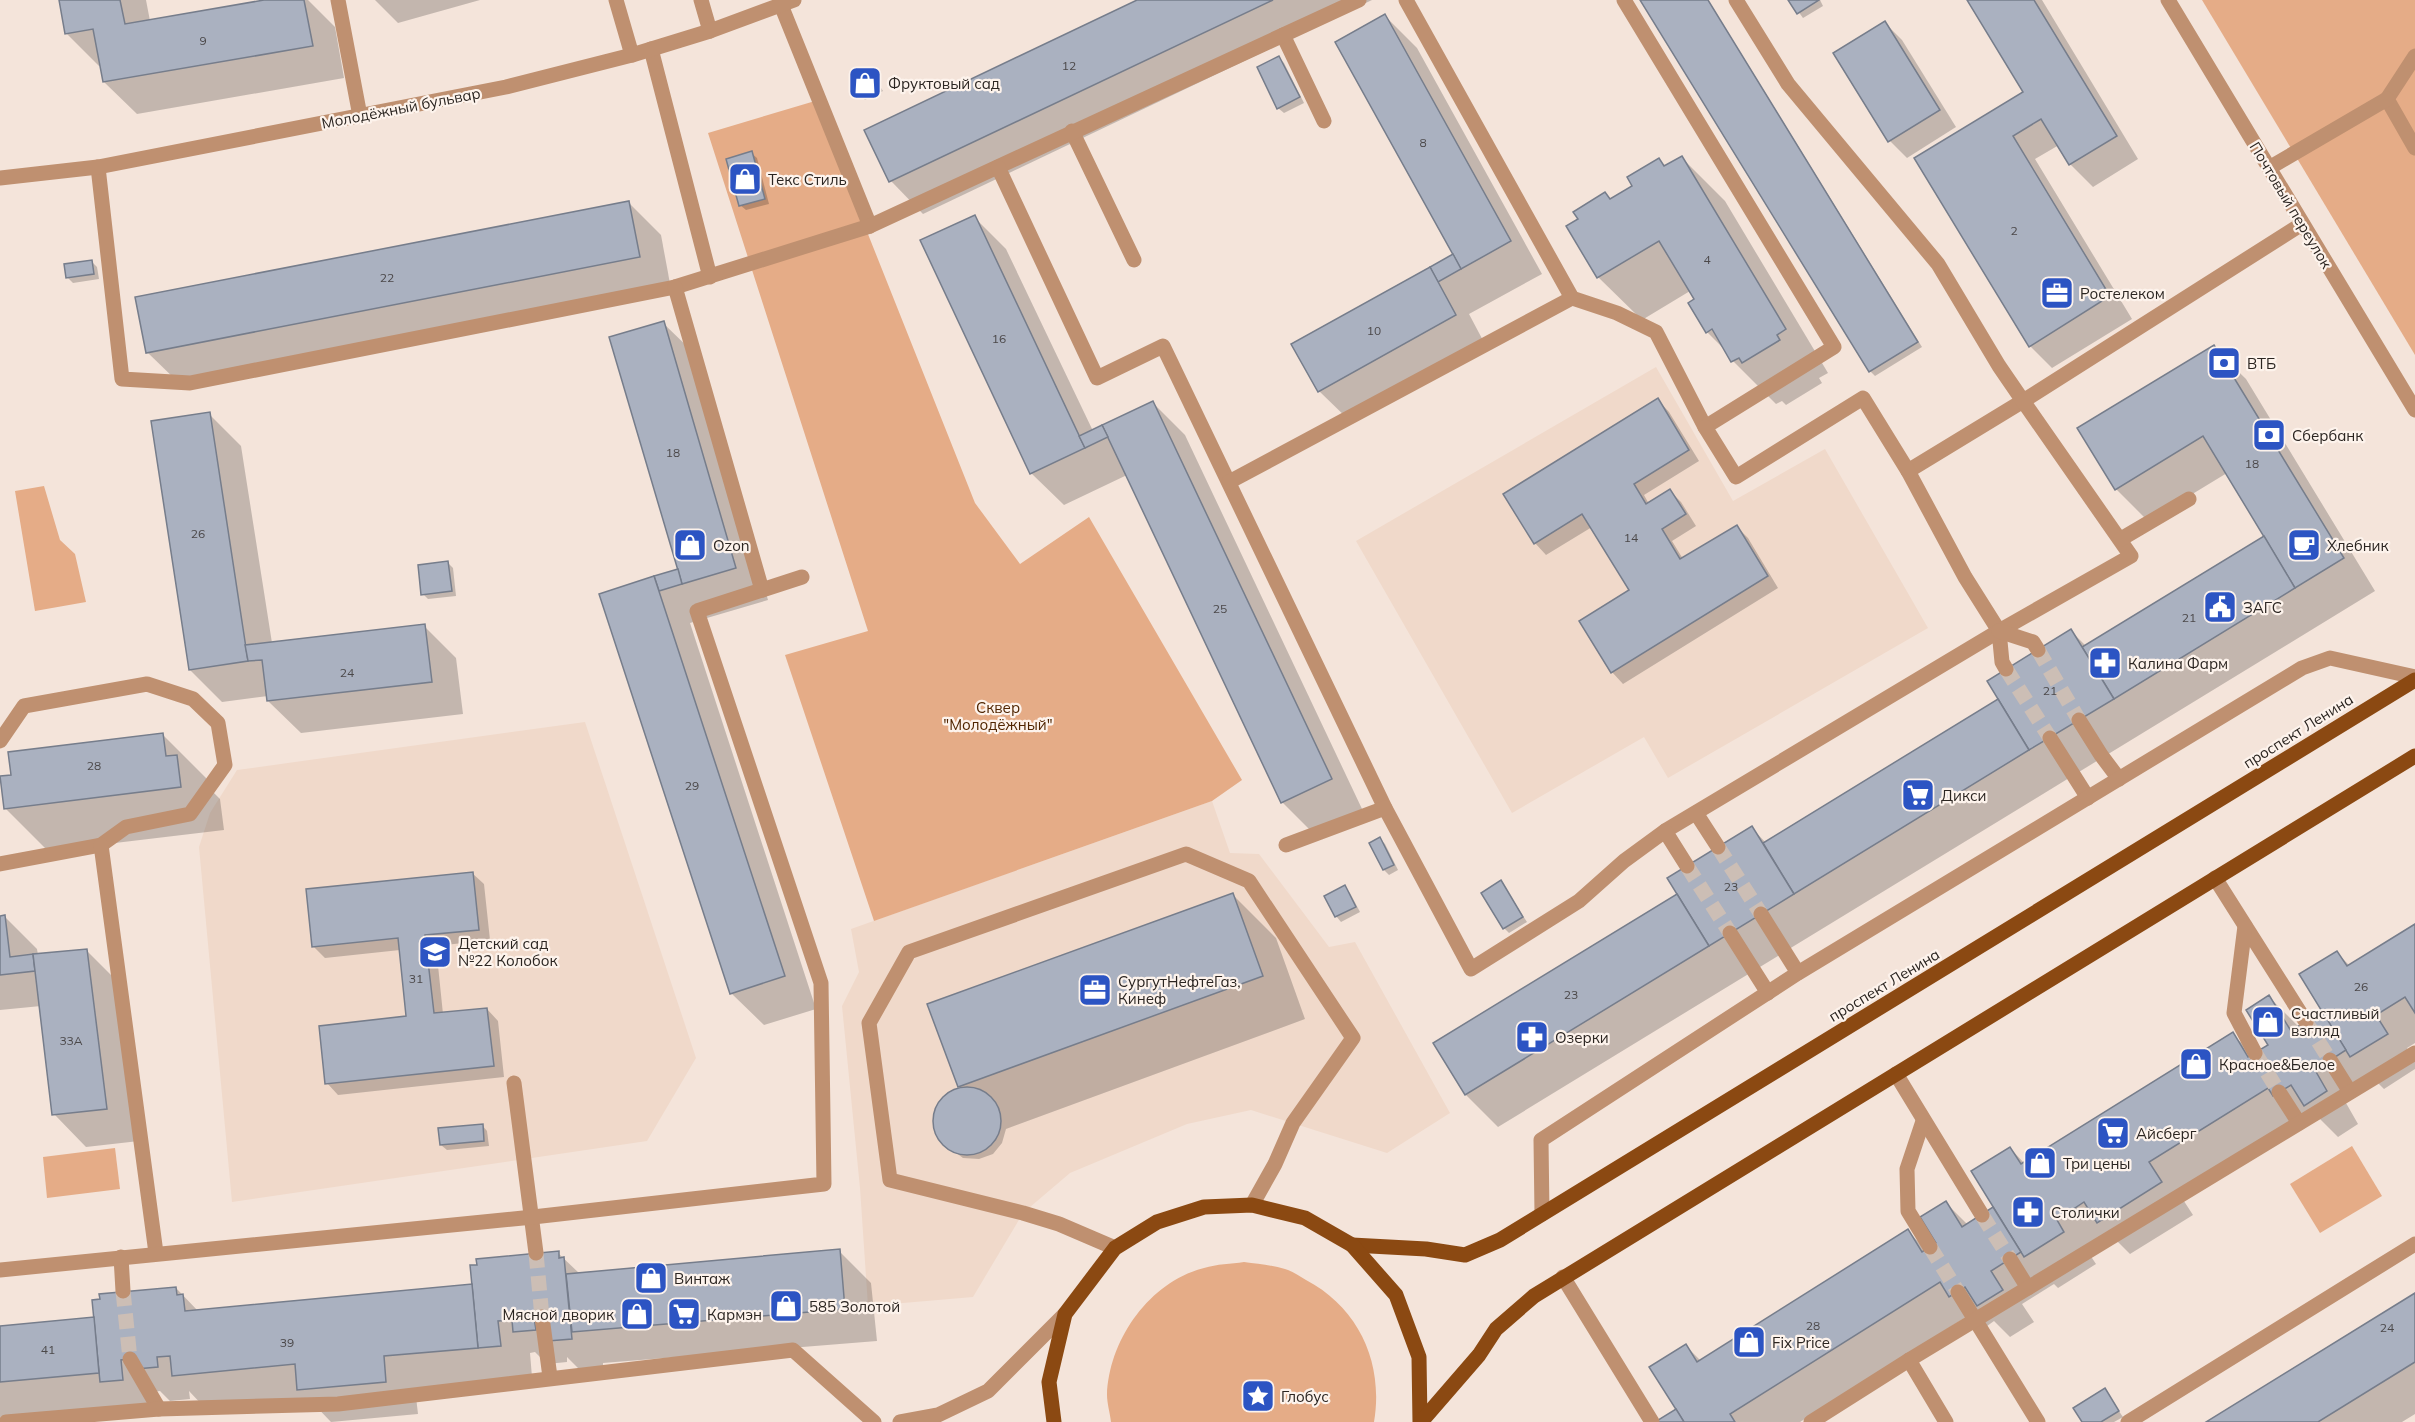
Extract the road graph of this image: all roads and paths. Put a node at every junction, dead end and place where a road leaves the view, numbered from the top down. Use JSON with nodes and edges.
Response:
{"nodes":[{"id":1,"x":338,"y":0,"type":"edge"},
{"id":2,"x":616,"y":0,"type":"edge"},
{"id":3,"x":701,"y":0,"type":"edge"},
{"id":4,"x":1359,"y":0,"type":"edge"},
{"id":5,"x":1406,"y":0,"type":"edge"},
{"id":6,"x":1624,"y":0,"type":"edge"},
{"id":7,"x":1736,"y":0,"type":"edge"},
{"id":8,"x":2168,"y":0,"type":"edge"},
{"id":9,"x":788,"y":3,"type":"edge"},
{"id":10,"x":710,"y":30,"type":"junction"},
{"id":11,"x":1283,"y":35,"type":"junction"},
{"id":12,"x":651,"y":49,"type":"junction"},
{"id":13,"x":632,"y":55,"type":"junction"},
{"id":14,"x":2415,"y":56,"type":"edge"},
{"id":15,"x":2387,"y":99,"type":"junction"},
{"id":16,"x":360,"y":116,"type":"junction"},
{"id":17,"x":1324,"y":121,"type":"dead end"},
{"id":18,"x":1072,"y":131,"type":"junction"},
{"id":19,"x":2415,"y":148,"type":"edge"},
{"id":20,"x":98,"y":167,"type":"junction"},
{"id":21,"x":998,"y":167,"type":"junction"},
{"id":22,"x":2269,"y":168,"type":"junction"},
{"id":23,"x":0,"y":173,"type":"edge"},
{"id":24,"x":0,"y":178,"type":"edge"},
{"id":25,"x":2302,"y":224,"type":"junction"},
{"id":26,"x":870,"y":226,"type":"junction"},
{"id":27,"x":1134,"y":261,"type":"dead end"},
{"id":28,"x":710,"y":277,"type":"junction"},
{"id":29,"x":675,"y":286,"type":"junction"},
{"id":30,"x":1572,"y":298,"type":"junction"},
{"id":31,"x":2023,"y":400,"type":"junction"},
{"id":32,"x":2415,"y":410,"type":"edge"},
{"id":33,"x":1705,"y":427,"type":"junction"},
{"id":34,"x":1908,"y":471,"type":"junction"},
{"id":35,"x":1229,"y":482,"type":"junction"},
{"id":36,"x":2188,"y":499,"type":"dead end"},
{"id":37,"x":2121,"y":539,"type":"junction"},
{"id":38,"x":802,"y":577,"type":"dead end"},
{"id":39,"x":762,"y":590,"type":"junction"},
{"id":40,"x":1999,"y":631,"type":"junction"},
{"id":41,"x":2038,"y":650,"type":"tunnel mouth"},
{"id":42,"x":2007,"y":669,"type":"tunnel mouth"},
{"id":43,"x":2415,"y":679,"type":"edge"},
{"id":44,"x":2079,"y":720,"type":"tunnel mouth"},
{"id":45,"x":2050,"y":738,"type":"tunnel mouth"},
{"id":46,"x":0,"y":741,"type":"edge"},
{"id":47,"x":2415,"y":756,"type":"edge"},
{"id":48,"x":2119,"y":779,"type":"junction"},
{"id":49,"x":2088,"y":798,"type":"junction"},
{"id":50,"x":1385,"y":808,"type":"junction"},
{"id":51,"x":1696,"y":813,"type":"junction"},
{"id":52,"x":1665,"y":831,"type":"junction"},
{"id":53,"x":101,"y":845,"type":"junction"},
{"id":54,"x":1286,"y":845,"type":"dead end"},
{"id":55,"x":1718,"y":847,"type":"tunnel mouth"},
{"id":56,"x":0,"y":864,"type":"edge"},
{"id":57,"x":1687,"y":866,"type":"tunnel mouth"},
{"id":58,"x":2215,"y":878,"type":"junction"},
{"id":59,"x":1761,"y":914,"type":"tunnel mouth"},
{"id":60,"x":2245,"y":926,"type":"junction"},
{"id":61,"x":1730,"y":933,"type":"tunnel mouth"},
{"id":62,"x":1798,"y":973,"type":"junction"},
{"id":63,"x":1768,"y":993,"type":"junction"},
{"id":64,"x":2306,"y":1022,"type":"tunnel mouth"},
{"id":65,"x":2255,"y":1053,"type":"tunnel mouth"},
{"id":66,"x":2415,"y":1053,"type":"edge"},
{"id":67,"x":2330,"y":1060,"type":"tunnel mouth"},
{"id":68,"x":1896,"y":1074,"type":"junction"},
{"id":69,"x":514,"y":1083,"type":"dead end"},
{"id":70,"x":2280,"y":1092,"type":"tunnel mouth"},
{"id":71,"x":2350,"y":1092,"type":"junction"},
{"id":72,"x":1923,"y":1121,"type":"junction"},
{"id":73,"x":2299,"y":1123,"type":"junction"},
{"id":74,"x":1252,"y":1205,"type":"junction"},
{"id":75,"x":1542,"y":1214,"type":"junction"},
{"id":76,"x":1982,"y":1215,"type":"tunnel mouth"},
{"id":77,"x":533,"y":1217,"type":"junction"},
{"id":78,"x":2415,"y":1244,"type":"edge"},
{"id":79,"x":1352,"y":1245,"type":"junction"},
{"id":80,"x":1930,"y":1247,"type":"tunnel mouth"},
{"id":81,"x":1115,"y":1248,"type":"junction"},
{"id":82,"x":536,"y":1253,"type":"tunnel mouth"},
{"id":83,"x":156,"y":1254,"type":"junction"},
{"id":84,"x":121,"y":1257,"type":"junction"},
{"id":85,"x":2010,"y":1260,"type":"tunnel mouth"},
{"id":86,"x":0,"y":1269,"type":"edge"},
{"id":87,"x":1563,"y":1277,"type":"junction"},
{"id":88,"x":2028,"y":1288,"type":"junction"},
{"id":89,"x":123,"y":1291,"type":"tunnel mouth"},
{"id":90,"x":1958,"y":1292,"type":"tunnel mouth"},
{"id":91,"x":1065,"y":1314,"type":"junction"},
{"id":92,"x":542,"y":1317,"type":"tunnel mouth"},
{"id":93,"x":1975,"y":1320,"type":"junction"},
{"id":94,"x":130,"y":1359,"type":"tunnel mouth"},
{"id":95,"x":1909,"y":1360,"type":"junction"},
{"id":96,"x":550,"y":1377,"type":"junction"},
{"id":97,"x":159,"y":1408,"type":"junction"},
{"id":98,"x":6,"y":1422,"type":"edge"},
{"id":99,"x":874,"y":1422,"type":"edge"},
{"id":100,"x":900,"y":1422,"type":"edge"},
{"id":101,"x":1054,"y":1422,"type":"edge"},
{"id":102,"x":1421,"y":1422,"type":"edge"},
{"id":103,"x":1652,"y":1422,"type":"edge"},
{"id":104,"x":1811,"y":1422,"type":"edge"},
{"id":105,"x":1946,"y":1422,"type":"edge"},
{"id":106,"x":2038,"y":1422,"type":"edge"},
{"id":107,"x":2128,"y":1422,"type":"edge"}],
"edges":[{"from":1,"to":16,"type":"street"},
{"from":2,"to":13,"type":"street"},
{"from":3,"to":10,"type":"street"},
{"from":4,"to":11,"type":"street"},
{"from":5,"to":30,"type":"street"},
{"from":6,"to":33,"type":"street"},
{"from":7,"to":31,"type":"street"},
{"from":8,"to":22,"type":"street","name":"Почтовый переулок"},
{"from":9,"to":10,"type":"street","name":"Молодёжный бульвар"},
{"from":9,"to":26,"type":"street"},
{"from":10,"to":12,"type":"street","name":"Молодёжный бульвар"},
{"from":11,"to":17,"type":"street"},
{"from":11,"to":18,"type":"street"},
{"from":12,"to":13,"type":"street","name":"Молодёжный бульвар"},
{"from":12,"to":28,"type":"street"},
{"from":13,"to":16,"type":"street","name":"Молодёжный бульвар"},
{"from":14,"to":15,"type":"street"},
{"from":15,"to":19,"type":"street"},
{"from":15,"to":22,"type":"street"},
{"from":16,"to":20,"type":"street","name":"Молодёжный бульвар"},
{"from":18,"to":21,"type":"street"},
{"from":18,"to":27,"type":"street"},
{"from":20,"to":24,"type":"street","name":"Молодёжный бульвар"},
{"from":20,"to":29,"type":"street"},
{"from":21,"to":26,"type":"street"},
{"from":21,"to":35,"type":"street"},
{"from":22,"to":25,"type":"street","name":"Почтовый переулок"},
{"from":23,"to":24,"type":"street"},
{"from":25,"to":31,"type":"street"},
{"from":25,"to":32,"type":"street","name":"Почтовый переулок"},
{"from":26,"to":28,"type":"street"},
{"from":28,"to":29,"type":"street"},
{"from":29,"to":39,"type":"street"},
{"from":30,"to":33,"type":"street"},
{"from":30,"to":35,"type":"street"},
{"from":31,"to":34,"type":"street"},
{"from":31,"to":37,"type":"street"},
{"from":33,"to":34,"type":"street"},
{"from":34,"to":40,"type":"street"},
{"from":35,"to":50,"type":"street"},
{"from":36,"to":37,"type":"street"},
{"from":37,"to":40,"type":"street"},
{"from":38,"to":39,"type":"street"},
{"from":39,"to":77,"type":"street"},
{"from":40,"to":41,"type":"street"},
{"from":40,"to":42,"type":"street"},
{"from":40,"to":51,"type":"street"},
{"from":43,"to":48,"type":"street"},
{"from":43,"to":75,"type":"main road","name":"проспект Ленина"},
{"from":44,"to":48,"type":"street"},
{"from":45,"to":49,"type":"street"},
{"from":46,"to":53,"type":"street"},
{"from":47,"to":58,"type":"main road"},
{"from":48,"to":49,"type":"street"},
{"from":49,"to":62,"type":"street"},
{"from":50,"to":52,"type":"street"},
{"from":50,"to":54,"type":"street"},
{"from":51,"to":52,"type":"street"},
{"from":51,"to":55,"type":"street"},
{"from":52,"to":57,"type":"street"},
{"from":53,"to":56,"type":"street"},
{"from":53,"to":83,"type":"street"},
{"from":58,"to":60,"type":"street"},
{"from":58,"to":68,"type":"main road"},
{"from":59,"to":62,"type":"street"},
{"from":60,"to":64,"type":"street"},
{"from":60,"to":65,"type":"street"},
{"from":61,"to":63,"type":"street"},
{"from":62,"to":63,"type":"street"},
{"from":63,"to":75,"type":"street"},
{"from":66,"to":71,"type":"street"},
{"from":67,"to":71,"type":"street"},
{"from":68,"to":72,"type":"street"},
{"from":68,"to":87,"type":"main road"},
{"from":69,"to":77,"type":"street"},
{"from":70,"to":73,"type":"street"},
{"from":71,"to":73,"type":"street"},
{"from":72,"to":76,"type":"street"},
{"from":72,"to":80,"type":"street"},
{"from":73,"to":88,"type":"street"},
{"from":74,"to":79,"type":"main road"},
{"from":74,"to":81,"type":"main road"},
{"from":74,"to":81,"type":"street"},
{"from":75,"to":79,"type":"main road","name":"проспект Ленина"},
{"from":77,"to":82,"type":"street"},
{"from":77,"to":83,"type":"street"},
{"from":78,"to":107,"type":"street"},
{"from":79,"to":102,"type":"main road"},
{"from":81,"to":91,"type":"main road"},
{"from":83,"to":84,"type":"street"},
{"from":84,"to":86,"type":"street"},
{"from":84,"to":89,"type":"street"},
{"from":85,"to":88,"type":"street"},
{"from":87,"to":102,"type":"main road"},
{"from":87,"to":103,"type":"street"},
{"from":88,"to":93,"type":"street"},
{"from":90,"to":93,"type":"street"},
{"from":91,"to":100,"type":"street"},
{"from":91,"to":101,"type":"main road"},
{"from":92,"to":96,"type":"street"},
{"from":93,"to":95,"type":"street"},
{"from":93,"to":106,"type":"street"},
{"from":94,"to":97,"type":"street"},
{"from":95,"to":104,"type":"street"},
{"from":95,"to":105,"type":"street"},
{"from":96,"to":97,"type":"street"},
{"from":96,"to":99,"type":"street"},
{"from":97,"to":98,"type":"street"}]}
